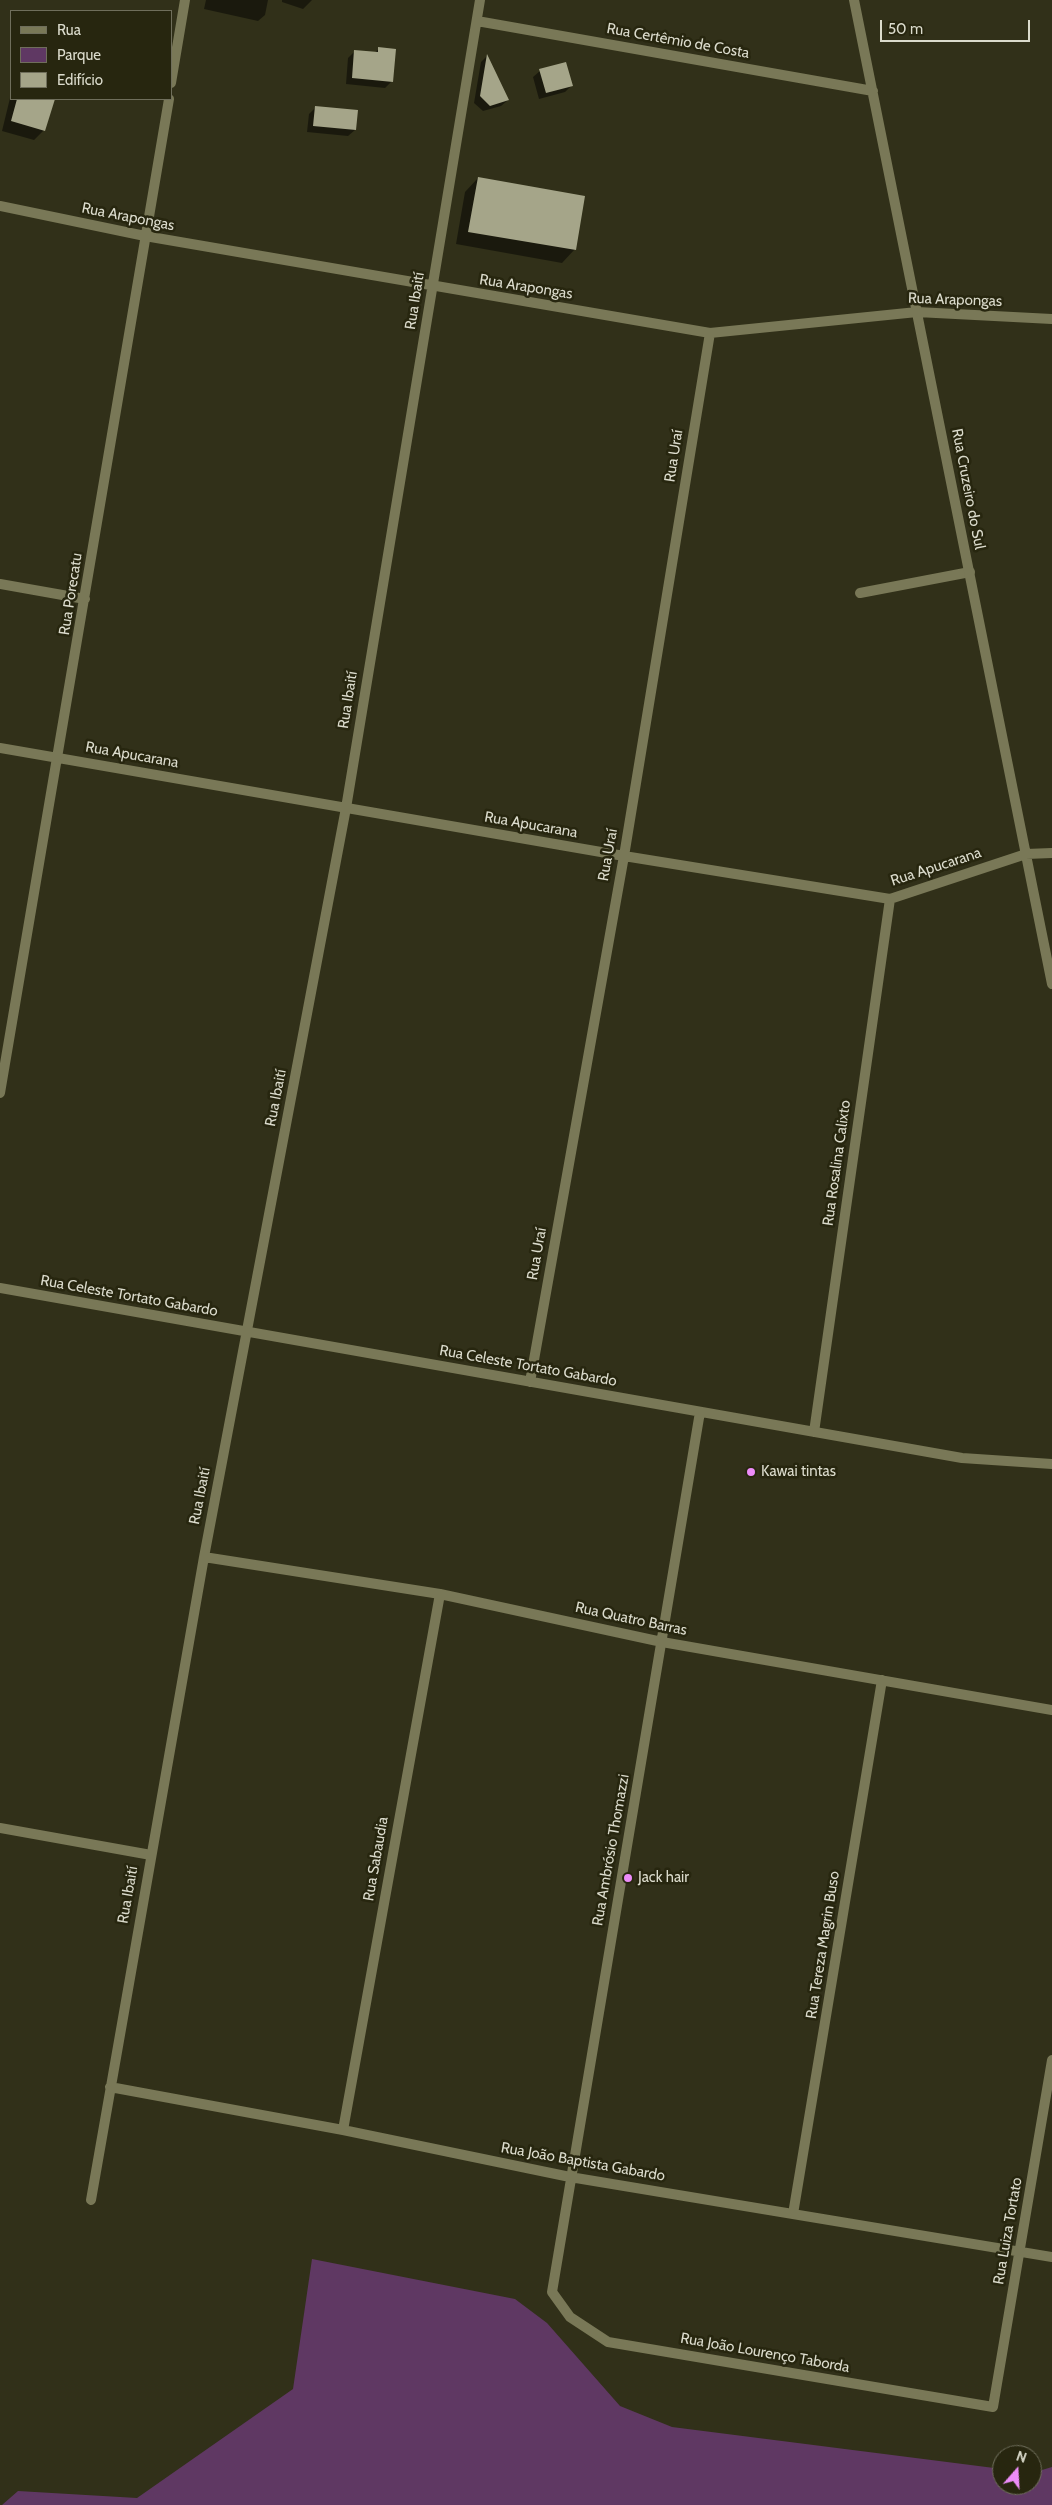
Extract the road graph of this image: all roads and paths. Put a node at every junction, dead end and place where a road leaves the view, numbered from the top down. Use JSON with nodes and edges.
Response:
{"nodes":[{"id":1,"x":185,"y":0,"type":"edge"},
{"id":2,"x":480,"y":0,"type":"edge"},
{"id":3,"x":854,"y":0,"type":"edge"},
{"id":4,"x":477,"y":21,"type":"junction"},
{"id":5,"x":172,"y":77,"type":"edge"},
{"id":6,"x":873,"y":91,"type":"junction"},
{"id":7,"x":168,"y":100,"type":"edge"},
{"id":8,"x":0,"y":206,"type":"edge"},
{"id":9,"x":145,"y":236,"type":"junction"},
{"id":10,"x":432,"y":287,"type":"junction"},
{"id":11,"x":917,"y":312,"type":"junction"},
{"id":12,"x":1052,"y":319,"type":"edge"},
{"id":13,"x":710,"y":333,"type":"junction"},
{"id":14,"x":970,"y":572,"type":"junction"},
{"id":15,"x":0,"y":584,"type":"edge"},
{"id":16,"x":860,"y":593,"type":"dead end"},
{"id":17,"x":85,"y":598,"type":"junction"},
{"id":18,"x":0,"y":748,"type":"edge"},
{"id":19,"x":58,"y":758,"type":"junction"},
{"id":20,"x":346,"y":808,"type":"junction"},
{"id":21,"x":1052,"y":853,"type":"edge"},
{"id":22,"x":1026,"y":854,"type":"junction"},
{"id":23,"x":624,"y":856,"type":"junction"},
{"id":24,"x":890,"y":899,"type":"junction"},
{"id":25,"x":1052,"y":984,"type":"edge"},
{"id":26,"x":0,"y":1093,"type":"edge"},
{"id":27,"x":0,"y":1288,"type":"edge"},
{"id":28,"x":248,"y":1332,"type":"junction"},
{"id":29,"x":530,"y":1382,"type":"junction"},
{"id":30,"x":700,"y":1412,"type":"junction"},
{"id":31,"x":814,"y":1432,"type":"junction"},
{"id":32,"x":1052,"y":1464,"type":"edge"},
{"id":33,"x":204,"y":1557,"type":"junction"},
{"id":34,"x":440,"y":1594,"type":"junction"},
{"id":35,"x":662,"y":1642,"type":"junction"},
{"id":36,"x":882,"y":1680,"type":"junction"},
{"id":37,"x":1052,"y":1710,"type":"edge"},
{"id":38,"x":0,"y":1828,"type":"edge"},
{"id":39,"x":151,"y":1855,"type":"junction"},
{"id":40,"x":1052,"y":2060,"type":"edge"},
{"id":41,"x":110,"y":2087,"type":"junction"},
{"id":42,"x":342,"y":2130,"type":"junction"},
{"id":43,"x":570,"y":2177,"type":"junction"},
{"id":44,"x":91,"y":2200,"type":"dead end"},
{"id":45,"x":793,"y":2214,"type":"junction"},
{"id":46,"x":1019,"y":2251,"type":"junction"},
{"id":47,"x":1052,"y":2256,"type":"edge"},
{"id":48,"x":552,"y":2292,"type":"joint"},
{"id":49,"x":993,"y":2407,"type":"joint"}],
"edges":[{"from":1,"to":5,"type":"street"},
{"from":2,"to":4,"type":"street","name":"Rua Ibaití"},
{"from":3,"to":6,"type":"street","name":"Rua Cruzeiro do Sul"},
{"from":4,"to":6,"type":"street","name":"Rua Certêmio de Costa"},
{"from":4,"to":10,"type":"street","name":"Rua Ibaití"},
{"from":6,"to":11,"type":"street","name":"Rua Cruzeiro do Sul"},
{"from":7,"to":9,"type":"street","name":"Rua Porecatu"},
{"from":8,"to":9,"type":"street","name":"Rua Arapongas"},
{"from":9,"to":10,"type":"street","name":"Rua Arapongas"},
{"from":9,"to":17,"type":"street","name":"Rua Porecatu"},
{"from":10,"to":13,"type":"street","name":"Rua Arapongas"},
{"from":10,"to":20,"type":"street","name":"Rua Ibaití"},
{"from":11,"to":12,"type":"street","name":"Rua Arapongas"},
{"from":11,"to":13,"type":"street","name":"Rua Arapongas"},
{"from":11,"to":14,"type":"street","name":"Rua Cruzeiro do Sul"},
{"from":13,"to":23,"type":"street","name":"Rua Uraí"},
{"from":14,"to":16,"type":"street"},
{"from":14,"to":22,"type":"street","name":"Rua Cruzeiro do Sul"},
{"from":15,"to":17,"type":"street"},
{"from":17,"to":19,"type":"street","name":"Rua Porecatu"},
{"from":18,"to":19,"type":"street","name":"Rua Apucarana"},
{"from":19,"to":20,"type":"street","name":"Rua Apucarana"},
{"from":19,"to":26,"type":"street","name":"Rua Porecatu"},
{"from":20,"to":23,"type":"street","name":"Rua Apucarana"},
{"from":20,"to":28,"type":"street","name":"Rua Ibaití"},
{"from":21,"to":22,"type":"street","name":"Rua Apucarana"},
{"from":22,"to":24,"type":"street","name":"Rua Apucarana"},
{"from":22,"to":25,"type":"street","name":"Rua Cruzeiro do Sul"},
{"from":23,"to":24,"type":"street","name":"Rua Apucarana"},
{"from":23,"to":29,"type":"street","name":"Rua Uraí"},
{"from":24,"to":31,"type":"street","name":"Rua Rosalina Calixto"},
{"from":27,"to":28,"type":"street","name":"Rua Celeste Tortato Gabardo"},
{"from":28,"to":29,"type":"street","name":"Rua Celeste Tortato Gabardo"},
{"from":28,"to":33,"type":"street","name":"Rua Ibaití"},
{"from":29,"to":30,"type":"street","name":"Rua Celeste Tortato Gabardo"},
{"from":30,"to":31,"type":"street","name":"Rua Celeste Tortato Gabardo"},
{"from":30,"to":35,"type":"street","name":"Rua Ambrósio Thomazzi"},
{"from":31,"to":32,"type":"street","name":"Rua Celeste Tortato Gabardo"},
{"from":33,"to":34,"type":"street","name":"Rua Quatro Barras"},
{"from":33,"to":39,"type":"street","name":"Rua Ibaití"},
{"from":34,"to":35,"type":"street","name":"Rua Quatro Barras"},
{"from":34,"to":42,"type":"street","name":"Rua Sabaudia"},
{"from":35,"to":36,"type":"street","name":"Rua Quatro Barras"},
{"from":35,"to":43,"type":"street","name":"Rua Ambrósio Thomazzi"},
{"from":36,"to":37,"type":"street","name":"Rua Quatro Barras"},
{"from":36,"to":45,"type":"street","name":"Rua Tereza Magrin Buso"},
{"from":38,"to":39,"type":"street"},
{"from":39,"to":41,"type":"street","name":"Rua Ibaití"},
{"from":40,"to":46,"type":"street","name":"Rua Luiza Tortato"},
{"from":41,"to":42,"type":"street","name":"Rua João Baptista Gabardo"},
{"from":41,"to":44,"type":"street","name":"Rua Ibaití"},
{"from":42,"to":43,"type":"street","name":"Rua João Baptista Gabardo"},
{"from":43,"to":45,"type":"street","name":"Rua João Baptista Gabardo"},
{"from":43,"to":48,"type":"street","name":"Rua Ambrósio Thomazzi"},
{"from":45,"to":46,"type":"street","name":"Rua João Baptista Gabardo"},
{"from":46,"to":47,"type":"street","name":"Rua João Baptista Gabardo"},
{"from":46,"to":49,"type":"street","name":"Rua Luiza Tortato"},
{"from":48,"to":49,"type":"street","name":"Rua João Lourenço Taborda"}]}
